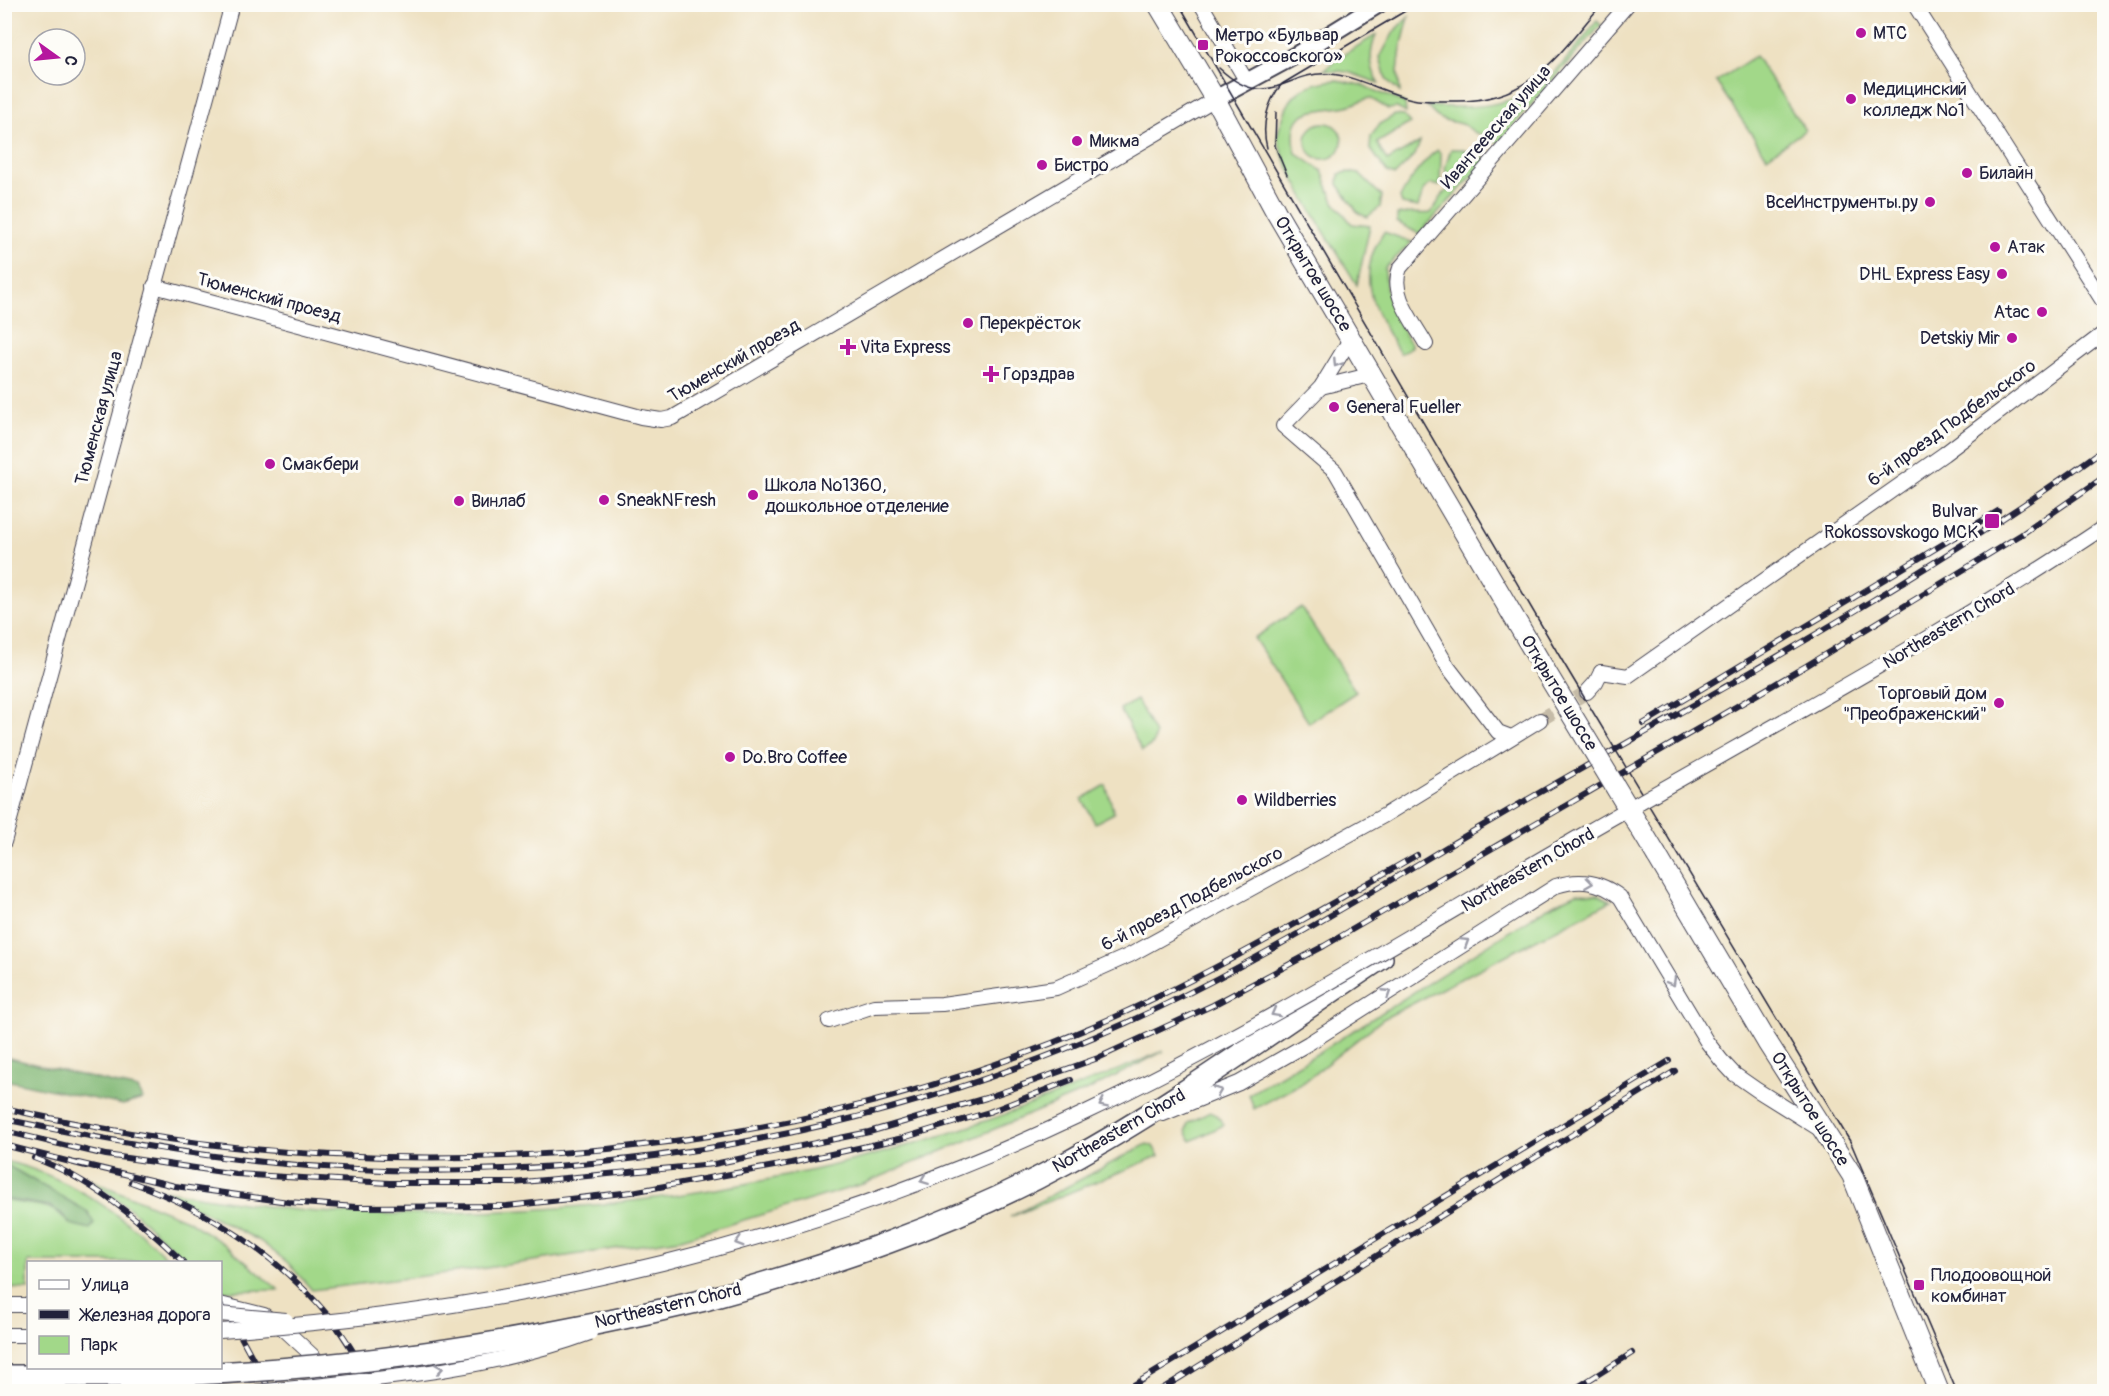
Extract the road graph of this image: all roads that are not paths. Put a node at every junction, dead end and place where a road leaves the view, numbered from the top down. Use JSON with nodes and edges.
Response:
{"nodes":[{"id":1,"x":232,"y":4,"type":"edge"},
{"id":2,"x":1158,"y":4,"type":"edge"},
{"id":3,"x":1201,"y":4,"type":"edge"},
{"id":4,"x":1379,"y":4,"type":"edge"},
{"id":5,"x":1628,"y":4,"type":"edge"},
{"id":6,"x":1914,"y":4,"type":"edge"},
{"id":7,"x":1247,"y":81,"type":"junction"},
{"id":8,"x":1215,"y":99,"type":"junction"},
{"id":9,"x":153,"y":286,"type":"junction"},
{"id":10,"x":2104,"y":303,"type":"edge"},
{"id":11,"x":2104,"y":333,"type":"edge"},
{"id":12,"x":1351,"y":338,"type":"junction"},
{"id":13,"x":1426,"y":344,"type":"dead end"},
{"id":14,"x":1373,"y":374,"type":"junction"},
{"id":15,"x":1321,"y":387,"type":"junction"},
{"id":16,"x":2104,"y":528,"type":"edge"},
{"id":17,"x":1587,"y":692,"type":"tunnel mouth"},
{"id":18,"x":1540,"y":720,"type":"tunnel mouth"},
{"id":19,"x":1511,"y":737,"type":"junction"},
{"id":20,"x":4,"y":842,"type":"edge"},
{"id":21,"x":829,"y":1020,"type":"dead end"},
{"id":22,"x":1125,"y":1130,"type":"junction"},
{"id":23,"x":1825,"y":1132,"type":"junction"},
{"id":24,"x":5,"y":1302,"type":"edge"},
{"id":25,"x":27,"y":1303,"type":"edge"},
{"id":26,"x":222,"y":1304,"type":"edge"},
{"id":27,"x":222,"y":1314,"type":"edge"},
{"id":28,"x":632,"y":1317,"type":"junction"},
{"id":29,"x":318,"y":1324,"type":"junction"},
{"id":30,"x":222,"y":1331,"type":"edge"},
{"id":31,"x":4,"y":1335,"type":"edge"},
{"id":32,"x":27,"y":1335,"type":"edge"},
{"id":33,"x":4,"y":1376,"type":"edge"},
{"id":34,"x":256,"y":1392,"type":"edge"},
{"id":35,"x":322,"y":1392,"type":"edge"},
{"id":36,"x":1939,"y":1392,"type":"edge"}],
"edges":[{"from":1,"to":9,"type":"street","name":"Тюменская улица"},
{"from":2,"to":8,"type":"main road","name":"Открытое шоссе"},
{"from":3,"to":7,"type":"street"},
{"from":4,"to":7,"type":"street"},
{"from":5,"to":13,"type":"street","name":"Ивантеевская улица"},
{"from":6,"to":10,"type":"street"},
{"from":7,"to":8,"type":"street"},
{"from":8,"to":9,"type":"street","name":"Тюменский проезд"},
{"from":8,"to":12,"type":"main road","name":"Открытое шоссе"},
{"from":9,"to":20,"type":"street","name":"Тюменская улица"},
{"from":11,"to":17,"type":"street","name":"6-й проезд Подбельского"},
{"from":12,"to":14,"type":"main road","name":"Открытое шоссе"},
{"from":12,"to":15,"type":"street","one_way":true},
{"from":14,"to":15,"type":"street"},
{"from":14,"to":23,"type":"main road","name":"Открытое шоссе","bridge":true},
{"from":15,"to":19,"type":"street"},
{"from":16,"to":22,"type":"main road","name":"Northeastern Chord"},
{"from":16,"to":29,"type":"street","name":"Northeastern Chord","one_way":true,"bridge":true},
{"from":18,"to":19,"type":"street","name":"6-й проезд Подбельского"},
{"from":19,"to":21,"type":"street","name":"6-й проезд Подбельского"},
{"from":22,"to":23,"type":"street","one_way":true},
{"from":22,"to":28,"type":"main road","name":"Northeastern Chord","bridge":true},
{"from":23,"to":36,"type":"main road","name":"Открытое шоссе"},
{"from":24,"to":25,"type":"street"},
{"from":26,"to":35,"type":"street"},
{"from":27,"to":29,"type":"street","bridge":true},
{"from":28,"to":33,"type":"main road","name":"Northeastern Chord","bridge":true},
{"from":34,"to":28,"type":"street","one_way":true,"bridge":true},
{"from":29,"to":30,"type":"street","name":"Northeastern Chord","bridge":true},
{"from":31,"to":32,"type":"street"}]}
